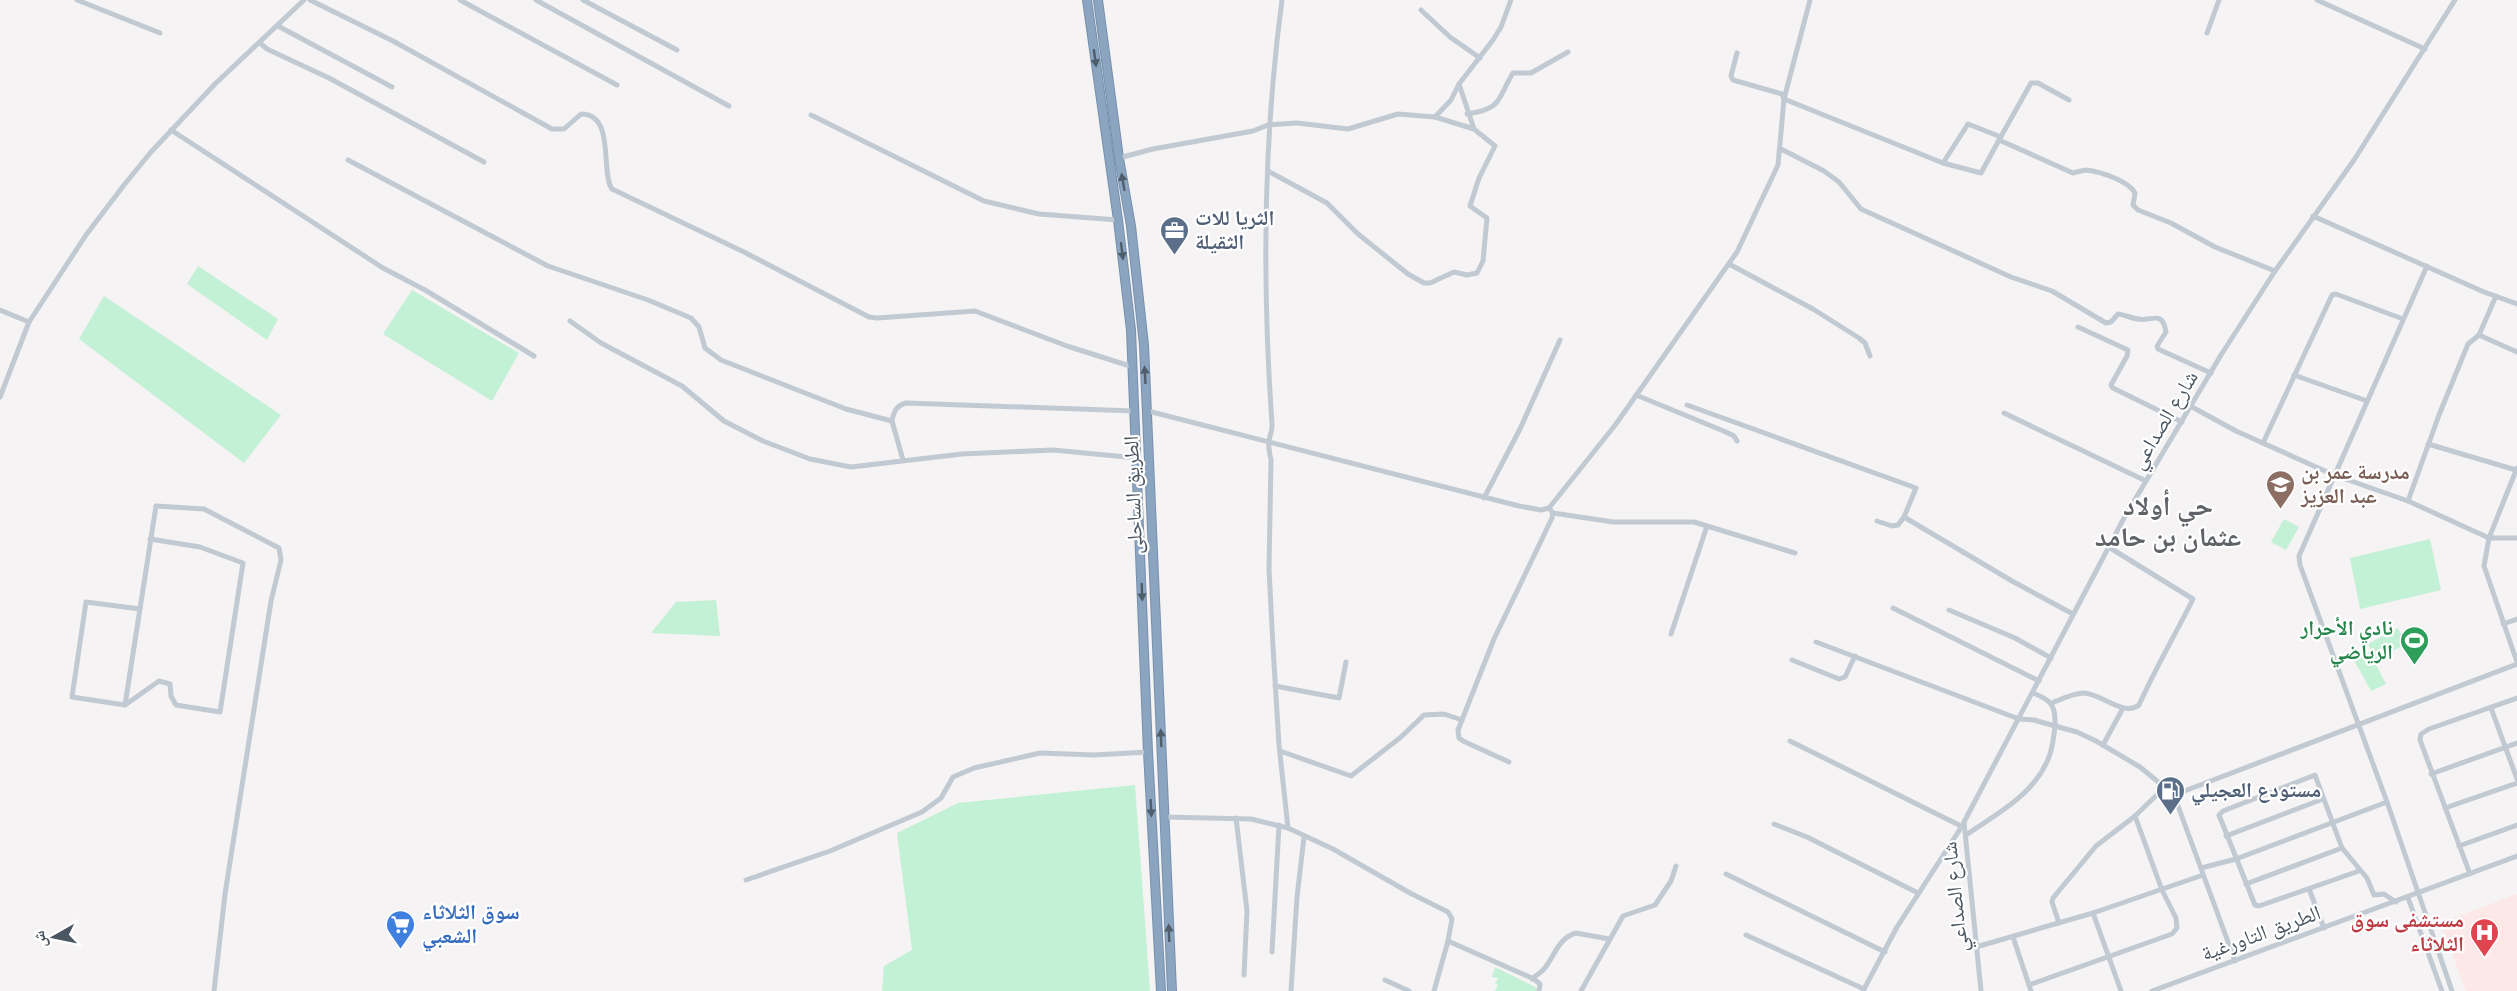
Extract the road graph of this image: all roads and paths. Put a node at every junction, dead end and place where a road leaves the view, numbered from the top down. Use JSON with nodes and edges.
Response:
{"nodes":[{"id":1,"x":77,"y":0,"type":"edge"},
{"id":2,"x":304,"y":0,"type":"edge"},
{"id":3,"x":310,"y":0,"type":"edge"},
{"id":4,"x":460,"y":0,"type":"edge"},
{"id":5,"x":536,"y":0,"type":"edge"},
{"id":6,"x":583,"y":0,"type":"edge"},
{"id":7,"x":1087,"y":0,"type":"edge"},
{"id":8,"x":1098,"y":0,"type":"edge"},
{"id":9,"x":1282,"y":0,"type":"edge"},
{"id":10,"x":1511,"y":0,"type":"edge"},
{"id":11,"x":1810,"y":0,"type":"edge"},
{"id":12,"x":2219,"y":0,"type":"edge"},
{"id":13,"x":2317,"y":0,"type":"edge"},
{"id":14,"x":2455,"y":0,"type":"edge"},
{"id":15,"x":1421,"y":10,"type":"dead end"},
{"id":16,"x":278,"y":26,"type":"junction"},
{"id":17,"x":160,"y":33,"type":"dead end"},
{"id":18,"x":2208,"y":33,"type":"dead end"},
{"id":19,"x":260,"y":43,"type":"junction"},
{"id":20,"x":2425,"y":49,"type":"junction"},
{"id":21,"x":677,"y":50,"type":"dead end"},
{"id":22,"x":1568,"y":52,"type":"dead end"},
{"id":23,"x":1737,"y":53,"type":"dead end"},
{"id":24,"x":1480,"y":58,"type":"junction"},
{"id":25,"x":1460,"y":84,"type":"junction"},
{"id":26,"x":617,"y":85,"type":"dead end"},
{"id":27,"x":392,"y":87,"type":"dead end"},
{"id":28,"x":1785,"y":99,"type":"junction"},
{"id":29,"x":2068,"y":100,"type":"dead end"},
{"id":30,"x":729,"y":106,"type":"dead end"},
{"id":31,"x":1467,"y":114,"type":"junction"},
{"id":32,"x":811,"y":115,"type":"dead end"},
{"id":33,"x":1436,"y":117,"type":"junction"},
{"id":34,"x":1268,"y":125,"type":"junction"},
{"id":35,"x":1474,"y":129,"type":"junction"},
{"id":36,"x":171,"y":130,"type":"junction"},
{"id":37,"x":2000,"y":139,"type":"junction"},
{"id":38,"x":1781,"y":149,"type":"junction"},
{"id":39,"x":1119,"y":158,"type":"junction"},
{"id":40,"x":348,"y":160,"type":"dead end"},
{"id":41,"x":484,"y":162,"type":"dead end"},
{"id":42,"x":1943,"y":163,"type":"junction"},
{"id":43,"x":1268,"y":171,"type":"junction"},
{"id":44,"x":2313,"y":216,"type":"junction"},
{"id":45,"x":1118,"y":220,"type":"junction"},
{"id":46,"x":1729,"y":264,"type":"junction"},
{"id":47,"x":2427,"y":266,"type":"junction"},
{"id":48,"x":2275,"y":271,"type":"junction"},
{"id":49,"x":2496,"y":297,"type":"junction"},
{"id":50,"x":2517,"y":304,"type":"edge"},
{"id":51,"x":0,"y":310,"type":"edge"},
{"id":52,"x":2403,"y":320,"type":"junction"},
{"id":53,"x":570,"y":321,"type":"dead end"},
{"id":54,"x":29,"y":322,"type":"junction"},
{"id":55,"x":2078,"y":327,"type":"dead end"},
{"id":56,"x":2479,"y":335,"type":"junction"},
{"id":57,"x":1560,"y":340,"type":"dead end"},
{"id":58,"x":2517,"y":352,"type":"edge"},
{"id":59,"x":534,"y":356,"type":"dead end"},
{"id":60,"x":1870,"y":356,"type":"dead end"},
{"id":61,"x":1133,"y":367,"type":"junction"},
{"id":62,"x":2211,"y":373,"type":"junction"},
{"id":63,"x":2294,"y":375,"type":"junction"},
{"id":64,"x":1636,"y":395,"type":"junction"},
{"id":65,"x":0,"y":397,"type":"edge"},
{"id":66,"x":2367,"y":401,"type":"junction"},
{"id":67,"x":1687,"y":405,"type":"dead end"},
{"id":68,"x":2192,"y":407,"type":"junction"},
{"id":69,"x":1135,"y":411,"type":"junction"},
{"id":70,"x":1148,"y":411,"type":"junction"},
{"id":71,"x":2004,"y":413,"type":"dead end"},
{"id":72,"x":892,"y":421,"type":"junction"},
{"id":73,"x":2182,"y":422,"type":"junction"},
{"id":74,"x":1737,"y":441,"type":"dead end"},
{"id":75,"x":1269,"y":442,"type":"junction"},
{"id":76,"x":2262,"y":443,"type":"junction"},
{"id":77,"x":2428,"y":444,"type":"junction"},
{"id":78,"x":1137,"y":458,"type":"junction"},
{"id":79,"x":903,"y":460,"type":"junction"},
{"id":80,"x":2517,"y":469,"type":"edge"},
{"id":81,"x":2334,"y":475,"type":"junction"},
{"id":82,"x":2146,"y":481,"type":"junction"},
{"id":83,"x":1484,"y":498,"type":"junction"},
{"id":84,"x":2408,"y":501,"type":"junction"},
{"id":85,"x":1551,"y":511,"type":"junction"},
{"id":86,"x":1904,"y":517,"type":"junction"},
{"id":87,"x":1877,"y":521,"type":"dead end"},
{"id":88,"x":1707,"y":526,"type":"junction"},
{"id":89,"x":2516,"y":537,"type":"edge"},
{"id":90,"x":2489,"y":538,"type":"junction"},
{"id":91,"x":150,"y":539,"type":"junction"},
{"id":92,"x":2108,"y":546,"type":"junction"},
{"id":93,"x":1154,"y":548,"type":"junction"},
{"id":94,"x":1140,"y":549,"type":"junction"},
{"id":95,"x":1795,"y":554,"type":"dead end"},
{"id":96,"x":1893,"y":608,"type":"dead end"},
{"id":97,"x":140,"y":609,"type":"junction"},
{"id":98,"x":1949,"y":610,"type":"dead end"},
{"id":99,"x":2073,"y":614,"type":"junction"},
{"id":100,"x":2517,"y":619,"type":"edge"},
{"id":101,"x":2503,"y":624,"type":"junction"},
{"id":102,"x":1671,"y":634,"type":"dead end"},
{"id":103,"x":1816,"y":642,"type":"dead end"},
{"id":104,"x":1855,"y":656,"type":"junction"},
{"id":105,"x":2051,"y":658,"type":"junction"},
{"id":106,"x":1792,"y":660,"type":"dead end"},
{"id":107,"x":1346,"y":662,"type":"dead end"},
{"id":108,"x":2517,"y":663,"type":"edge"},
{"id":109,"x":2039,"y":681,"type":"junction"},
{"id":110,"x":1275,"y":686,"type":"junction"},
{"id":111,"x":2032,"y":693,"type":"junction"},
{"id":112,"x":2517,"y":698,"type":"edge"},
{"id":113,"x":2052,"y":703,"type":"junction"},
{"id":114,"x":125,"y":705,"type":"junction"},
{"id":115,"x":2123,"y":708,"type":"junction"},
{"id":116,"x":2491,"y":708,"type":"junction"},
{"id":117,"x":2019,"y":719,"type":"junction"},
{"id":118,"x":1462,"y":720,"type":"junction"},
{"id":119,"x":2359,"y":724,"type":"junction"},
{"id":120,"x":2055,"y":726,"type":"junction"},
{"id":121,"x":1790,"y":741,"type":"dead end"},
{"id":122,"x":2517,"y":743,"type":"edge"},
{"id":123,"x":2103,"y":745,"type":"junction"},
{"id":124,"x":2505,"y":747,"type":"junction"},
{"id":125,"x":1280,"y":751,"type":"junction"},
{"id":126,"x":1148,"y":752,"type":"junction"},
{"id":127,"x":1509,"y":762,"type":"dead end"},
{"id":128,"x":2431,"y":774,"type":"junction"},
{"id":129,"x":2517,"y":781,"type":"edge"},
{"id":130,"x":2164,"y":787,"type":"junction"},
{"id":131,"x":2174,"y":795,"type":"junction"},
{"id":132,"x":2323,"y":799,"type":"junction"},
{"id":133,"x":2387,"y":801,"type":"junction"},
{"id":134,"x":2445,"y":808,"type":"junction"},
{"id":135,"x":2135,"y":816,"type":"junction"},
{"id":136,"x":1164,"y":817,"type":"junction"},
{"id":137,"x":1236,"y":818,"type":"junction"},
{"id":138,"x":2331,"y":822,"type":"junction"},
{"id":139,"x":1774,"y":824,"type":"dead end"},
{"id":140,"x":1963,"y":824,"type":"junction"},
{"id":141,"x":1279,"y":825,"type":"junction"},
{"id":142,"x":2517,"y":825,"type":"edge"},
{"id":143,"x":1288,"y":828,"type":"junction"},
{"id":144,"x":1966,"y":835,"type":"junction"},
{"id":145,"x":2226,"y":836,"type":"junction"},
{"id":146,"x":1304,"y":837,"type":"junction"},
{"id":147,"x":2459,"y":846,"type":"junction"},
{"id":148,"x":2342,"y":848,"type":"junction"},
{"id":149,"x":2517,"y":856,"type":"edge"},
{"id":150,"x":2236,"y":859,"type":"junction"},
{"id":151,"x":1676,"y":866,"type":"dead end"},
{"id":152,"x":2200,"y":868,"type":"junction"},
{"id":153,"x":2359,"y":871,"type":"junction"},
{"id":154,"x":1726,"y":874,"type":"dead end"},
{"id":155,"x":2470,"y":874,"type":"junction"},
{"id":156,"x":2203,"y":875,"type":"junction"},
{"id":157,"x":746,"y":880,"type":"dead end"},
{"id":158,"x":2246,"y":884,"type":"junction"},
{"id":159,"x":2309,"y":889,"type":"junction"},
{"id":160,"x":2162,"y":890,"type":"junction"},
{"id":161,"x":1918,"y":893,"type":"junction"},
{"id":162,"x":2418,"y":894,"type":"junction"},
{"id":163,"x":2408,"y":898,"type":"junction"},
{"id":164,"x":2396,"y":902,"type":"junction"},
{"id":165,"x":2093,"y":913,"type":"junction"},
{"id":166,"x":2059,"y":923,"type":"junction"},
{"id":167,"x":2324,"y":928,"type":"junction"},
{"id":168,"x":1746,"y":935,"type":"dead end"},
{"id":169,"x":2013,"y":937,"type":"junction"},
{"id":170,"x":1609,"y":939,"type":"junction"},
{"id":171,"x":1448,"y":941,"type":"junction"},
{"id":172,"x":1976,"y":947,"type":"junction"},
{"id":173,"x":1272,"y":952,"type":"dead end"},
{"id":174,"x":1885,"y":952,"type":"junction"},
{"id":175,"x":2109,"y":956,"type":"junction"},
{"id":176,"x":2235,"y":961,"type":"junction"},
{"id":177,"x":1244,"y":975,"type":"dead end"},
{"id":178,"x":1532,"y":979,"type":"junction"},
{"id":179,"x":1385,"y":980,"type":"dead end"},
{"id":180,"x":2030,"y":988,"type":"edge"},
{"id":181,"x":1864,"y":990,"type":"edge"},
{"id":182,"x":214,"y":991,"type":"edge"},
{"id":183,"x":1161,"y":991,"type":"edge"},
{"id":184,"x":1172,"y":991,"type":"edge"},
{"id":185,"x":1291,"y":991,"type":"edge"},
{"id":186,"x":1409,"y":991,"type":"edge"},
{"id":187,"x":1434,"y":991,"type":"edge"},
{"id":188,"x":1539,"y":991,"type":"edge"},
{"id":189,"x":1581,"y":991,"type":"edge"},
{"id":190,"x":1981,"y":991,"type":"edge"},
{"id":191,"x":2121,"y":991,"type":"edge"},
{"id":192,"x":2151,"y":991,"type":"edge"},
{"id":193,"x":2442,"y":991,"type":"edge"},
{"id":194,"x":2452,"y":991,"type":"edge"}],
"edges":[{"from":1,"to":17,"type":"street"},
{"from":2,"to":16,"type":"street"},
{"from":3,"to":61,"type":"street"},
{"from":4,"to":26,"type":"street"},
{"from":5,"to":30,"type":"street"},
{"from":6,"to":21,"type":"street"},
{"from":7,"to":45,"type":"highway","name":"الطريق الساحلى","one_way":true},
{"from":8,"to":39,"type":"highway","name":"الطريق الساحلى"},
{"from":9,"to":34,"type":"street"},
{"from":10,"to":24,"type":"street"},
{"from":11,"to":28,"type":"street"},
{"from":12,"to":18,"type":"street"},
{"from":13,"to":20,"type":"street"},
{"from":14,"to":20,"type":"street","name":"شارع الصداعي"},
{"from":15,"to":24,"type":"street"},
{"from":16,"to":19,"type":"street"},
{"from":16,"to":27,"type":"street"},
{"from":19,"to":36,"type":"street"},
{"from":19,"to":41,"type":"street"},
{"from":20,"to":44,"type":"street","name":"شارع الصداعي"},
{"from":22,"to":31,"type":"street"},
{"from":23,"to":28,"type":"street"},
{"from":24,"to":25,"type":"street"},
{"from":25,"to":31,"type":"street"},
{"from":25,"to":33,"type":"street"},
{"from":28,"to":38,"type":"street"},
{"from":28,"to":42,"type":"street"},
{"from":29,"to":37,"type":"street"},
{"from":31,"to":35,"type":"street"},
{"from":32,"to":45,"type":"street"},
{"from":33,"to":34,"type":"street"},
{"from":33,"to":35,"type":"street"},
{"from":34,"to":39,"type":"street"},
{"from":34,"to":43,"type":"street"},
{"from":35,"to":43,"type":"street"},
{"from":36,"to":54,"type":"street"},
{"from":36,"to":59,"type":"street"},
{"from":37,"to":42,"type":"street"},
{"from":37,"to":42,"type":"street"},
{"from":37,"to":48,"type":"street"},
{"from":38,"to":46,"type":"street"},
{"from":38,"to":62,"type":"street"},
{"from":70,"to":39,"type":"highway","name":"الطريق الساحلى","one_way":true},
{"from":40,"to":72,"type":"street"},
{"from":43,"to":75,"type":"street"},
{"from":44,"to":47,"type":"street"},
{"from":44,"to":48,"type":"street","name":"شارع الصداعي"},
{"from":45,"to":61,"type":"highway","name":"الطريق الساحلى","one_way":true},
{"from":46,"to":60,"type":"street"},
{"from":46,"to":64,"type":"street"},
{"from":47,"to":49,"type":"street"},
{"from":47,"to":52,"type":"street"},
{"from":48,"to":62,"type":"street","name":"شارع الصداعي"},
{"from":49,"to":50,"type":"street"},
{"from":49,"to":56,"type":"street"},
{"from":51,"to":54,"type":"street"},
{"from":52,"to":63,"type":"street"},
{"from":52,"to":66,"type":"street"},
{"from":53,"to":79,"type":"street"},
{"from":54,"to":65,"type":"street"},
{"from":55,"to":73,"type":"street"},
{"from":56,"to":58,"type":"street"},
{"from":56,"to":77,"type":"street"},
{"from":57,"to":83,"type":"street"},
{"from":61,"to":69,"type":"highway","name":"الطريق الساحلى"},
{"from":62,"to":68,"type":"street","name":"شارع الصداعي"},
{"from":63,"to":66,"type":"street"},
{"from":63,"to":76,"type":"street"},
{"from":64,"to":74,"type":"street"},
{"from":64,"to":85,"type":"street"},
{"from":66,"to":81,"type":"street"},
{"from":67,"to":86,"type":"street"},
{"from":68,"to":73,"type":"street","name":"شارع الصداعي"},
{"from":68,"to":76,"type":"street"},
{"from":69,"to":72,"type":"street"},
{"from":69,"to":78,"type":"highway","name":"الطريق الساحلى"},
{"from":70,"to":75,"type":"street"},
{"from":70,"to":93,"type":"highway","name":"الطريق الساحلى"},
{"from":71,"to":82,"type":"street"},
{"from":72,"to":79,"type":"street"},
{"from":73,"to":82,"type":"street","name":"شارع الصداعي"},
{"from":75,"to":83,"type":"street"},
{"from":75,"to":110,"type":"street"},
{"from":76,"to":81,"type":"street"},
{"from":77,"to":80,"type":"street"},
{"from":77,"to":84,"type":"street"},
{"from":78,"to":79,"type":"street"},
{"from":78,"to":94,"type":"highway","name":"الطريق الساحلى"},
{"from":80,"to":90,"type":"street"},
{"from":81,"to":84,"type":"street"},
{"from":81,"to":119,"type":"street"},
{"from":82,"to":92,"type":"street","name":"شارع الصداعي"},
{"from":83,"to":85,"type":"street"},
{"from":84,"to":90,"type":"street"},
{"from":85,"to":88,"type":"street"},
{"from":85,"to":118,"type":"street"},
{"from":86,"to":87,"type":"street"},
{"from":86,"to":99,"type":"street"},
{"from":88,"to":95,"type":"street"},
{"from":88,"to":102,"type":"street"},
{"from":89,"to":90,"type":"street"},
{"from":90,"to":101,"type":"street"},
{"from":91,"to":97,"type":"street"},
{"from":91,"to":114,"type":"street"},
{"from":91,"to":182,"type":"street"},
{"from":92,"to":99,"type":"street","name":"شارع الصداعي"},
{"from":92,"to":115,"type":"street"},
{"from":93,"to":94,"type":"highway"},
{"from":136,"to":93,"type":"highway","name":"الطريق الساحلى","one_way":true},
{"from":94,"to":126,"type":"highway","name":"الطريق الساحلى","one_way":true},
{"from":96,"to":109,"type":"street"},
{"from":97,"to":114,"type":"street"},
{"from":97,"to":114,"type":"street"},
{"from":98,"to":105,"type":"street"},
{"from":99,"to":105,"type":"street","name":"شارع الصداعي"},
{"from":100,"to":101,"type":"street"},
{"from":101,"to":108,"type":"street"},
{"from":103,"to":104,"type":"street"},
{"from":104,"to":106,"type":"street"},
{"from":104,"to":117,"type":"street"},
{"from":105,"to":109,"type":"street","name":"شارع الصداعي"},
{"from":107,"to":110,"type":"street"},
{"from":108,"to":119,"type":"street"},
{"from":109,"to":111,"type":"street","name":"شارع الصداعي"},
{"from":110,"to":125,"type":"street"},
{"from":111,"to":113,"type":"street"},
{"from":111,"to":117,"type":"street","name":"شارع الصداعي"},
{"from":112,"to":116,"type":"street"},
{"from":113,"to":115,"type":"street"},
{"from":113,"to":120,"type":"street"},
{"from":115,"to":123,"type":"street"},
{"from":116,"to":124,"type":"street"},
{"from":116,"to":128,"type":"street"},
{"from":117,"to":120,"type":"street"},
{"from":117,"to":140,"type":"street","name":"شارع الصداعي"},
{"from":118,"to":125,"type":"street"},
{"from":118,"to":127,"type":"street"},
{"from":119,"to":131,"type":"street"},
{"from":119,"to":133,"type":"street"},
{"from":120,"to":123,"type":"street"},
{"from":120,"to":144,"type":"street"},
{"from":121,"to":140,"type":"street"},
{"from":122,"to":124,"type":"street"},
{"from":123,"to":130,"type":"street"},
{"from":124,"to":128,"type":"street"},
{"from":124,"to":129,"type":"street"},
{"from":125,"to":143,"type":"street"},
{"from":126,"to":157,"type":"street"},
{"from":126,"to":183,"type":"highway","name":"الطريق الساحلى","one_way":true},
{"from":128,"to":134,"type":"street"},
{"from":129,"to":134,"type":"street"},
{"from":130,"to":131,"type":"street"},
{"from":130,"to":135,"type":"street"},
{"from":131,"to":152,"type":"street"},
{"from":132,"to":138,"type":"street"},
{"from":132,"to":145,"type":"street"},
{"from":132,"to":145,"type":"street"},
{"from":133,"to":138,"type":"street"},
{"from":133,"to":162,"type":"street"},
{"from":134,"to":147,"type":"street"},
{"from":135,"to":160,"type":"street"},
{"from":135,"to":166,"type":"street"},
{"from":136,"to":137,"type":"street"},
{"from":184,"to":136,"type":"highway","name":"الطريق الساحلى","one_way":true},
{"from":137,"to":141,"type":"street"},
{"from":137,"to":177,"type":"street"},
{"from":138,"to":148,"type":"street"},
{"from":138,"to":150,"type":"street"},
{"from":139,"to":161,"type":"street"},
{"from":140,"to":144,"type":"street","name":"شارع الصداعي"},
{"from":140,"to":161,"type":"street"},
{"from":141,"to":143,"type":"street"},
{"from":141,"to":173,"type":"street"},
{"from":142,"to":147,"type":"street"},
{"from":143,"to":146,"type":"street"},
{"from":144,"to":172,"type":"street","name":"شارع الصداعي"},
{"from":145,"to":150,"type":"street"},
{"from":146,"to":171,"type":"street"},
{"from":146,"to":185,"type":"street"},
{"from":147,"to":155,"type":"street"},
{"from":148,"to":153,"type":"street"},
{"from":148,"to":158,"type":"street"},
{"from":149,"to":155,"type":"street","name":"الطريق التاورغية"},
{"from":150,"to":152,"type":"street"},
{"from":150,"to":158,"type":"street"},
{"from":151,"to":170,"type":"street"},
{"from":152,"to":156,"type":"street"},
{"from":153,"to":159,"type":"street"},
{"from":153,"to":164,"type":"street"},
{"from":154,"to":174,"type":"street"},
{"from":155,"to":162,"type":"street","name":"الطريق التاورغية"},
{"from":156,"to":160,"type":"street"},
{"from":156,"to":176,"type":"street"},
{"from":158,"to":159,"type":"street"},
{"from":159,"to":167,"type":"street"},
{"from":160,"to":165,"type":"street"},
{"from":160,"to":175,"type":"street"},
{"from":161,"to":174,"type":"street"},
{"from":162,"to":163,"type":"street","name":"الطريق التاورغية"},
{"from":162,"to":194,"type":"street"},
{"from":163,"to":164,"type":"street","name":"الطريق التاورغية"},
{"from":163,"to":193,"type":"street"},
{"from":164,"to":167,"type":"street","name":"الطريق التاورغية"},
{"from":165,"to":166,"type":"street"},
{"from":165,"to":175,"type":"street"},
{"from":166,"to":169,"type":"street"},
{"from":167,"to":176,"type":"street","name":"الطريق التاورغية"},
{"from":168,"to":181,"type":"street"},
{"from":169,"to":172,"type":"street"},
{"from":169,"to":180,"type":"street"},
{"from":170,"to":178,"type":"street"},
{"from":170,"to":189,"type":"street"},
{"from":171,"to":178,"type":"street"},
{"from":171,"to":187,"type":"street"},
{"from":172,"to":190,"type":"street","name":"شارع الصداعي"},
{"from":174,"to":181,"type":"street"},
{"from":175,"to":180,"type":"street"},
{"from":175,"to":191,"type":"street"},
{"from":176,"to":192,"type":"street","name":"الطريق التاورغية"},
{"from":178,"to":188,"type":"street"},
{"from":179,"to":186,"type":"street"}]}
